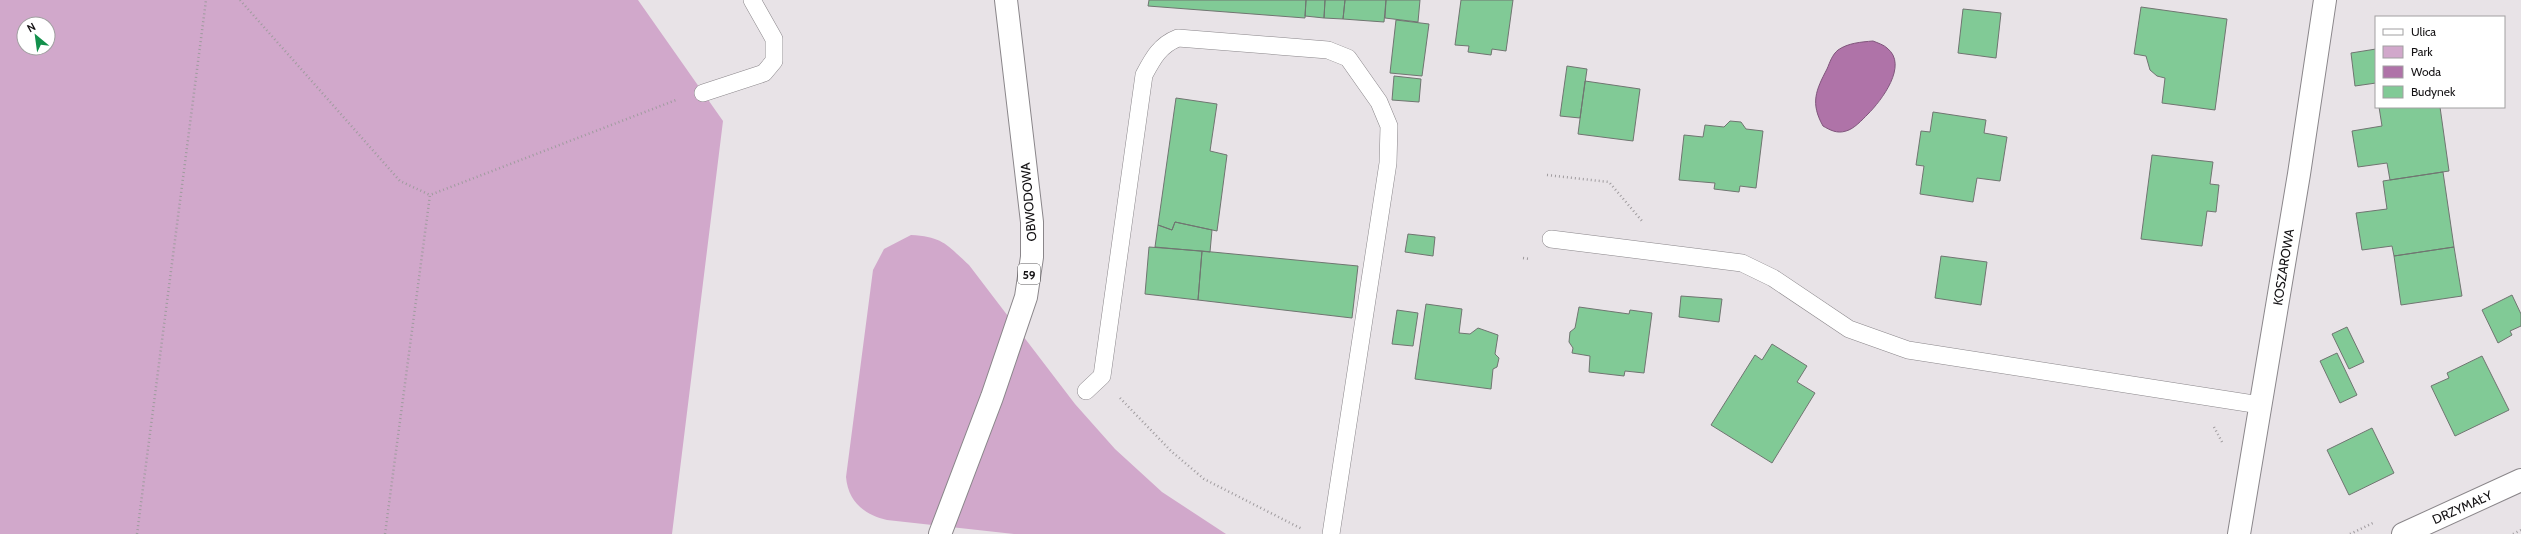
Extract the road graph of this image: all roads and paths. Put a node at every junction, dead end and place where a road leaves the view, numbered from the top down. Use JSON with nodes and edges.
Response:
{"nodes":[{"id":1,"x":206,"y":0,"type":"edge"},
{"id":2,"x":240,"y":0,"type":"edge"},
{"id":3,"x":752,"y":0,"type":"edge"},
{"id":4,"x":1006,"y":0,"type":"edge"},
{"id":5,"x":2325,"y":0,"type":"edge"},
{"id":6,"x":703,"y":93,"type":"joint"},
{"id":7,"x":1547,"y":175,"type":"dead end"},
{"id":8,"x":430,"y":195,"type":"junction"},
{"id":9,"x":1643,"y":222,"type":"dead end"},
{"id":10,"x":1551,"y":239,"type":"dead end"},
{"id":11,"x":1102,"y":376,"type":"junction"},
{"id":12,"x":1086,"y":391,"type":"dead end"},
{"id":13,"x":2260,"y":405,"type":"junction"},
{"id":14,"x":2521,"y":480,"type":"edge"},
{"id":15,"x":2521,"y":530,"type":"edge"},
{"id":16,"x":1308,"y":531,"type":"dead end"},
{"id":17,"x":137,"y":534,"type":"edge"},
{"id":18,"x":385,"y":534,"type":"edge"},
{"id":19,"x":940,"y":534,"type":"edge"},
{"id":20,"x":1331,"y":534,"type":"edge"},
{"id":21,"x":2239,"y":534,"type":"edge"},
{"id":22,"x":2403,"y":534,"type":"edge"},
{"id":23,"x":2513,"y":534,"type":"edge"}],
"edges":[{"from":1,"to":17,"type":"path"},
{"from":2,"to":8,"type":"path"},
{"from":3,"to":6,"type":"lane"},
{"from":4,"to":19,"type":"street","name":"OBWODOWA","number":"59"},
{"from":5,"to":13,"type":"street","name":"KOSZAROWA"},
{"from":6,"to":8,"type":"path"},
{"from":7,"to":9,"type":"path"},
{"from":8,"to":18,"type":"path"},
{"from":10,"to":13,"type":"lane"},
{"from":11,"to":12,"type":"lane"},
{"from":11,"to":16,"type":"path"},
{"from":11,"to":20,"type":"lane"},
{"from":13,"to":21,"type":"street","name":"KOSZAROWA"},
{"from":14,"to":22,"type":"street","name":"DRZYMAŁY"},
{"from":15,"to":23,"type":"path"}]}
